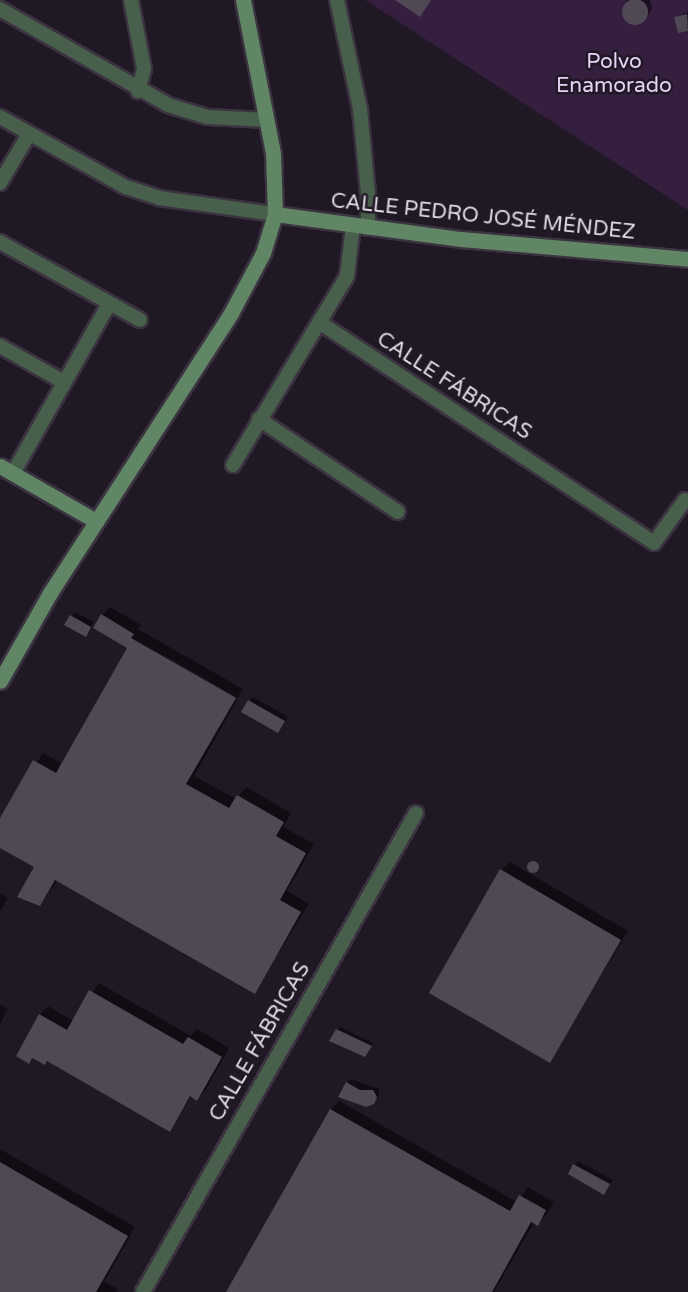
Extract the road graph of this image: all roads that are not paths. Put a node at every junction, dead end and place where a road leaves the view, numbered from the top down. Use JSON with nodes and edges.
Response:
{"nodes":[{"id":1,"x":131,"y":0,"type":"edge"},
{"id":2,"x":243,"y":0,"type":"edge"},
{"id":3,"x":337,"y":0,"type":"edge"},
{"id":4,"x":0,"y":9,"type":"edge"},
{"id":5,"x":138,"y":90,"type":"junction"},
{"id":6,"x":0,"y":117,"type":"edge"},
{"id":7,"x":267,"y":120,"type":"junction"},
{"id":8,"x":29,"y":134,"type":"junction"},
{"id":9,"x":0,"y":183,"type":"edge"},
{"id":10,"x":274,"y":214,"type":"junction"},
{"id":11,"x":360,"y":227,"type":"junction"},
{"id":12,"x":0,"y":242,"type":"edge"},
{"id":13,"x":688,"y":259,"type":"edge"},
{"id":14,"x":109,"y":304,"type":"junction"},
{"id":15,"x":140,"y":320,"type":"dead end"},
{"id":16,"x":319,"y":322,"type":"junction"},
{"id":17,"x":0,"y":346,"type":"edge"},
{"id":18,"x":64,"y":382,"type":"junction"},
{"id":19,"x":259,"y":419,"type":"junction"},
{"id":20,"x":233,"y":465,"type":"dead end"},
{"id":21,"x":6,"y":470,"type":"edge"},
{"id":22,"x":685,"y":500,"type":"dead end"},
{"id":23,"x":398,"y":512,"type":"dead end"},
{"id":24,"x":96,"y":521,"type":"junction"},
{"id":25,"x":0,"y":681,"type":"edge"},
{"id":26,"x":416,"y":813,"type":"dead end"},
{"id":27,"x":143,"y":1292,"type":"edge"}],
"edges":[{"from":1,"to":5,"type":"street"},
{"from":2,"to":7,"type":"street"},
{"from":3,"to":11,"type":"street"},
{"from":4,"to":5,"type":"street"},
{"from":5,"to":7,"type":"street"},
{"from":6,"to":8,"type":"street"},
{"from":7,"to":10,"type":"street"},
{"from":8,"to":9,"type":"street"},
{"from":8,"to":10,"type":"street"},
{"from":10,"to":11,"type":"street","name":"CALLE PEDRO JOSÉ MÉNDEZ"},
{"from":10,"to":24,"type":"street"},
{"from":11,"to":13,"type":"street","name":"CALLE PEDRO JOSÉ MÉNDEZ"},
{"from":11,"to":16,"type":"street"},
{"from":12,"to":14,"type":"street"},
{"from":14,"to":15,"type":"street"},
{"from":14,"to":18,"type":"street"},
{"from":16,"to":19,"type":"street"},
{"from":16,"to":22,"type":"street","name":"CALLE FÁBRICAS"},
{"from":17,"to":18,"type":"street"},
{"from":18,"to":21,"type":"street"},
{"from":19,"to":20,"type":"street"},
{"from":19,"to":23,"type":"street"},
{"from":21,"to":24,"type":"street"},
{"from":24,"to":25,"type":"street"},
{"from":26,"to":27,"type":"street","name":"CALLE FÁBRICAS"}]}
